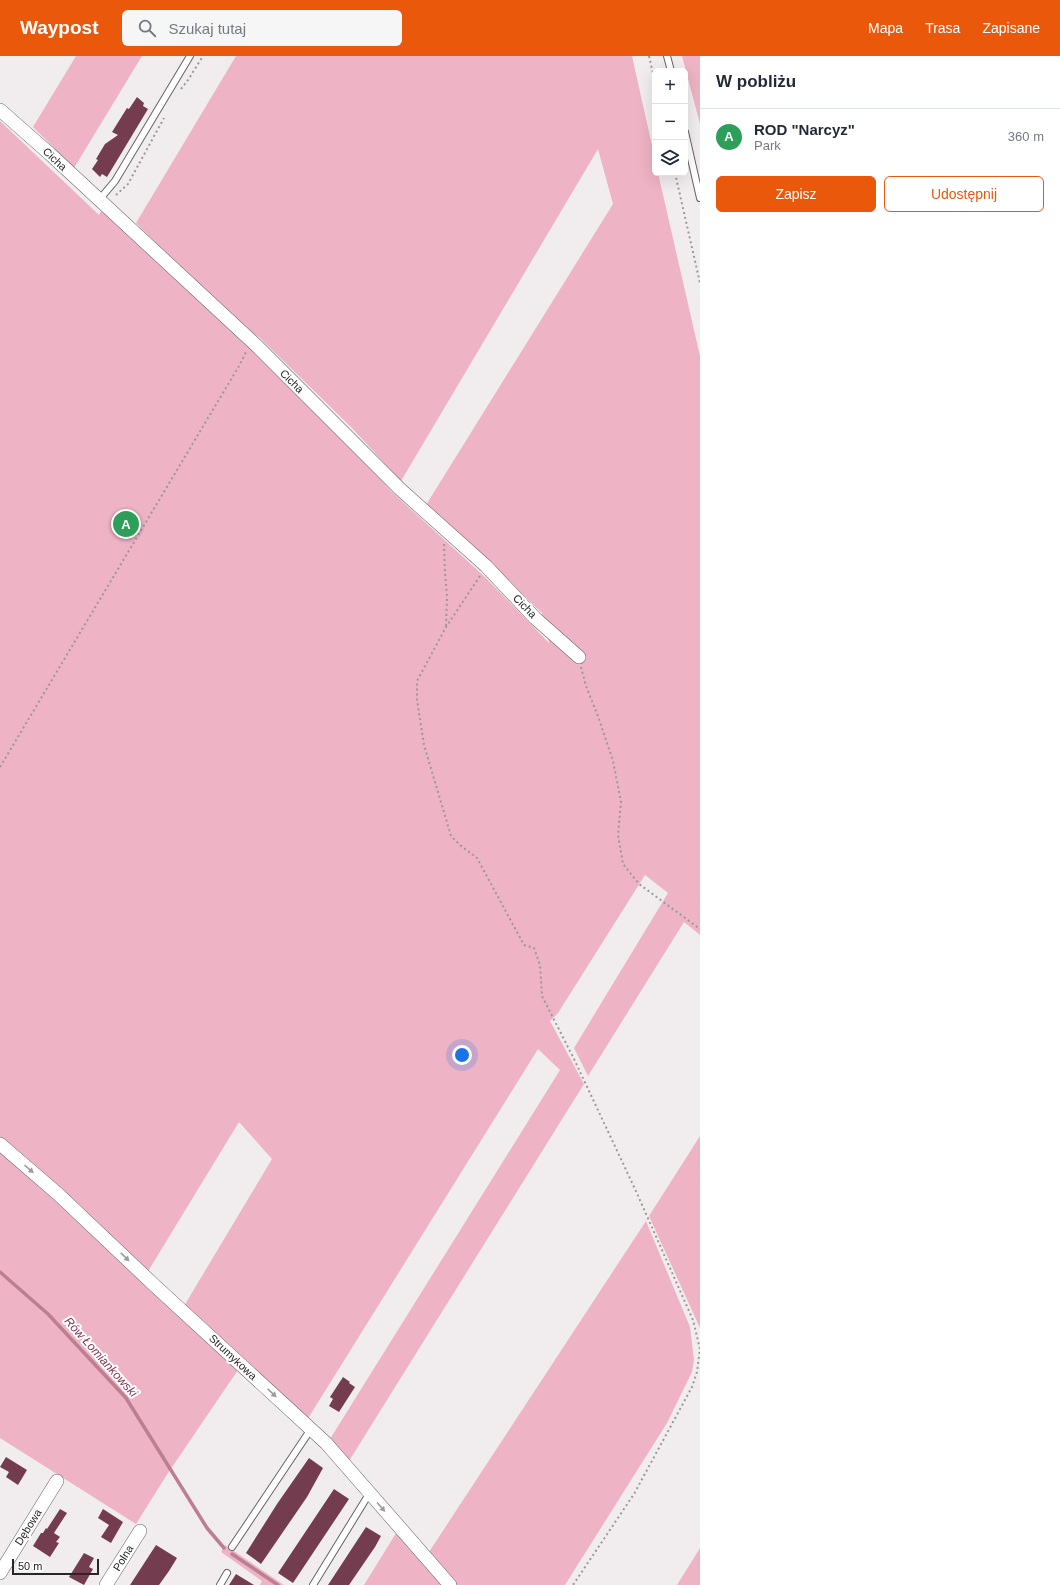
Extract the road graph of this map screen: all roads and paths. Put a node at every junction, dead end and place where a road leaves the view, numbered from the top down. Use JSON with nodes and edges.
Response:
{"nodes":[{"id":1,"x":190,"y":56,"type":"edge"},
{"id":2,"x":203,"y":56,"type":"edge"},
{"id":3,"x":649,"y":56,"type":"edge"},
{"id":4,"x":668,"y":56,"type":"edge"},
{"id":5,"x":670,"y":68,"type":"edge"},
{"id":6,"x":652,"y":69,"type":"edge"},
{"id":7,"x":179,"y":92,"type":"dead end"},
{"id":8,"x":0,"y":110,"type":"edge"},
{"id":9,"x":164,"y":118,"type":"dead end"},
{"id":10,"x":687,"y":140,"type":"edge"},
{"id":11,"x":676,"y":176,"type":"edge"},
{"id":12,"x":700,"y":198,"type":"edge"},
{"id":13,"x":101,"y":202,"type":"junction"},
{"id":14,"x":700,"y":283,"type":"edge"},
{"id":15,"x":248,"y":347,"type":"dead end"},
{"id":16,"x":447,"y":531,"type":"junction"},
{"id":17,"x":486,"y":566,"type":"junction"},
{"id":18,"x":446,"y":627,"type":"junction"},
{"id":19,"x":579,"y":657,"type":"joint"},
{"id":20,"x":0,"y":767,"type":"edge"},
{"id":21,"x":700,"y":929,"type":"edge"},
{"id":22,"x":0,"y":1144,"type":"edge"},
{"id":23,"x":311,"y":1429,"type":"junction"},
{"id":24,"x":57,"y":1481,"type":"dead end"},
{"id":25,"x":369,"y":1494,"type":"junction"},
{"id":26,"x":140,"y":1531,"type":"dead end"},
{"id":27,"x":232,"y":1548,"type":"dead end"},
{"id":28,"x":1,"y":1567,"type":"edge"},
{"id":29,"x":227,"y":1573,"type":"dead end"},
{"id":30,"x":106,"y":1585,"type":"edge"},
{"id":31,"x":220,"y":1585,"type":"edge"},
{"id":32,"x":313,"y":1585,"type":"edge"},
{"id":33,"x":450,"y":1585,"type":"edge"},
{"id":34,"x":573,"y":1585,"type":"edge"}],
"edges":[{"from":1,"to":13,"type":"lane"},
{"from":2,"to":7,"type":"path"},
{"from":3,"to":6,"type":"path"},
{"from":4,"to":5,"type":"lane"},
{"from":8,"to":13,"type":"street","name":"Cicha"},
{"from":9,"to":13,"type":"path"},
{"from":10,"to":12,"type":"lane"},
{"from":11,"to":14,"type":"path"},
{"from":13,"to":16,"type":"street","name":"Cicha"},
{"from":15,"to":20,"type":"path"},
{"from":16,"to":17,"type":"street","name":"Cicha"},
{"from":16,"to":18,"type":"path"},
{"from":17,"to":18,"type":"path"},
{"from":17,"to":19,"type":"street","name":"Cicha"},
{"from":18,"to":34,"type":"path"},
{"from":19,"to":21,"type":"path"},
{"from":22,"to":23,"type":"street","name":"Strumykowa","one_way":true},
{"from":23,"to":25,"type":"street","name":"Strumykowa"},
{"from":23,"to":27,"type":"lane"},
{"from":24,"to":28,"type":"street","name":"Dębowa"},
{"from":25,"to":32,"type":"lane"},
{"from":25,"to":33,"type":"street","name":"Strumykowa","one_way":true},
{"from":26,"to":30,"type":"street","name":"Polna"},
{"from":29,"to":31,"type":"lane"}]}
